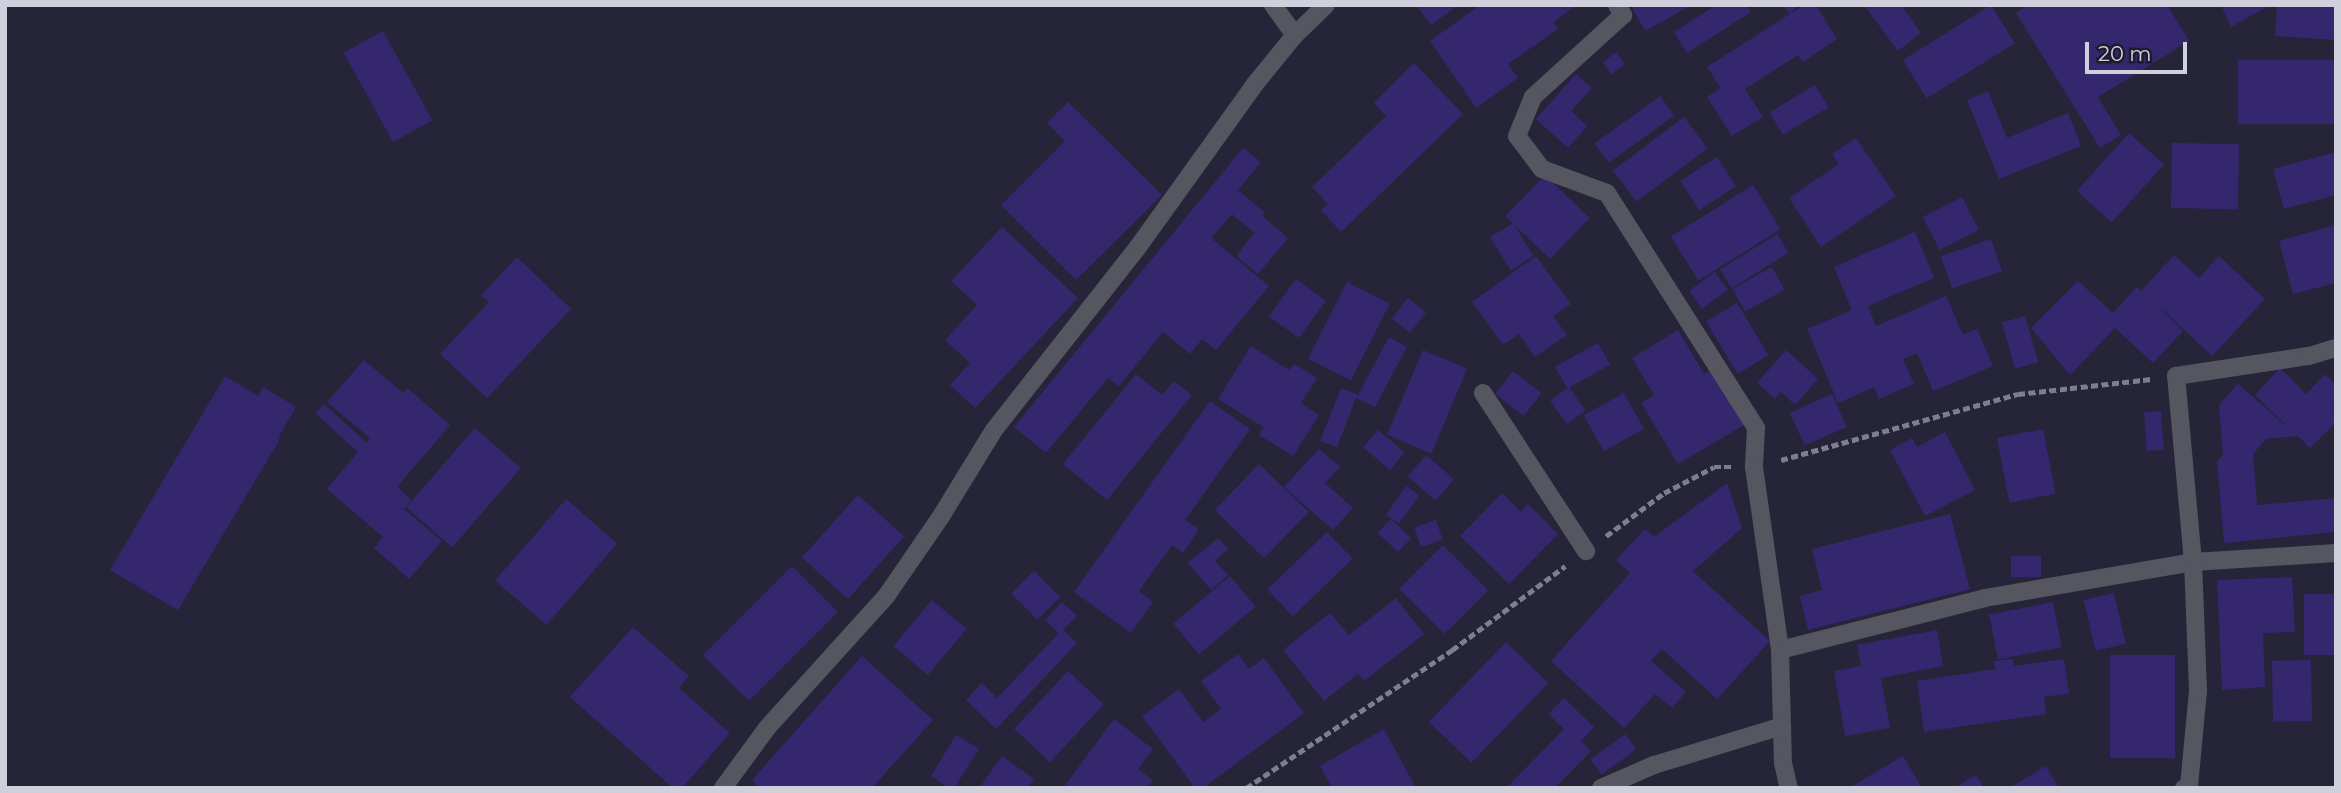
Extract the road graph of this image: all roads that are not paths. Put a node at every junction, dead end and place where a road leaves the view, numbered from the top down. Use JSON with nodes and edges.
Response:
{"nodes":[{"id":1,"x":1273,"y":5,"type":"edge"},
{"id":2,"x":1326,"y":5,"type":"edge"},
{"id":3,"x":1617,"y":5,"type":"edge"},
{"id":4,"x":1295,"y":35,"type":"junction"},
{"id":5,"x":2336,"y":348,"type":"edge"},
{"id":6,"x":1483,"y":393,"type":"dead end"},
{"id":7,"x":1586,"y":551,"type":"road end"},
{"id":8,"x":2336,"y":553,"type":"edge"},
{"id":9,"x":2193,"y":562,"type":"junction"},
{"id":10,"x":1780,"y":650,"type":"junction"},
{"id":11,"x":1782,"y":726,"type":"junction"},
{"id":12,"x":2188,"y":787,"type":"edge"},
{"id":13,"x":723,"y":788,"type":"edge"},
{"id":14,"x":1601,"y":788,"type":"edge"},
{"id":15,"x":1789,"y":788,"type":"edge"}],
"edges":[{"from":1,"to":4,"type":"street"},
{"from":2,"to":4,"type":"street"},
{"from":3,"to":10,"type":"street"},
{"from":4,"to":13,"type":"street"},
{"from":5,"to":9,"type":"street"},
{"from":6,"to":7,"type":"street"},
{"from":8,"to":9,"type":"street"},
{"from":9,"to":10,"type":"street"},
{"from":9,"to":12,"type":"street"},
{"from":10,"to":11,"type":"street"},
{"from":11,"to":14,"type":"street"},
{"from":11,"to":15,"type":"street"}]}
